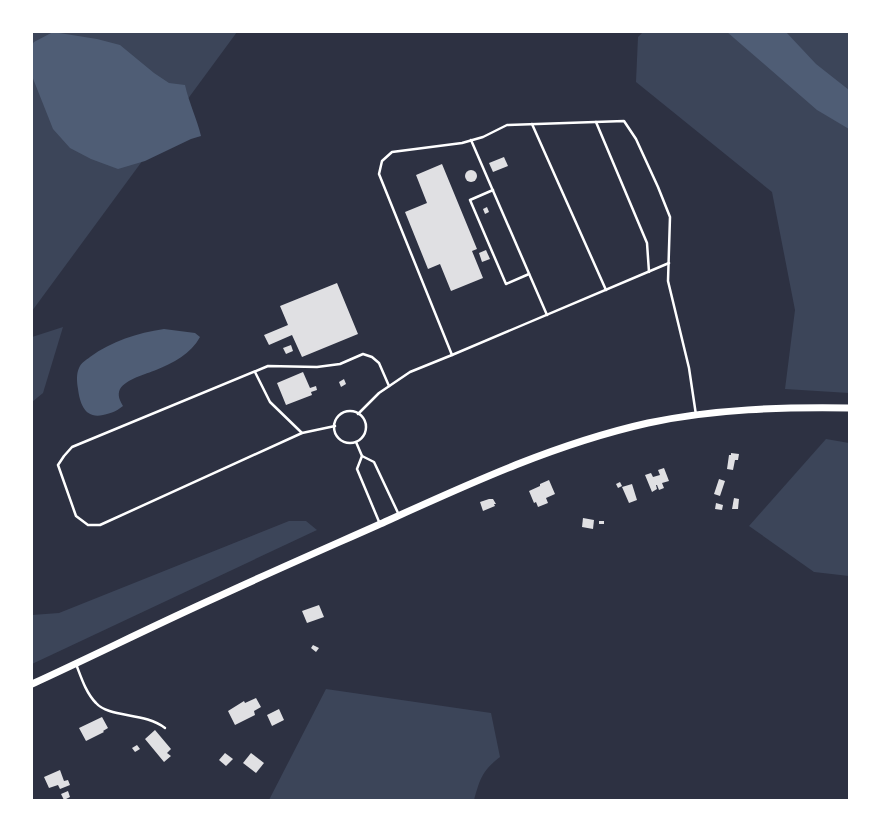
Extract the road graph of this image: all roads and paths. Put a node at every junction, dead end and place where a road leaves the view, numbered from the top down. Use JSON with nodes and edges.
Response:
{"nodes":[{"id":1,"x":596,"y":122,"type":"junction"},
{"id":2,"x":532,"y":124,"type":"junction"},
{"id":3,"x":471,"y":140,"type":"junction"},
{"id":4,"x":493,"y":190,"type":"junction"},
{"id":5,"x":669,"y":263,"type":"junction"},
{"id":6,"x":649,"y":272,"type":"junction"},
{"id":7,"x":529,"y":274,"type":"junction"},
{"id":8,"x":606,"y":290,"type":"junction"},
{"id":9,"x":547,"y":315,"type":"junction"},
{"id":10,"x":452,"y":355,"type":"junction"},
{"id":11,"x":255,"y":372,"type":"junction"},
{"id":12,"x":389,"y":386,"type":"junction"},
{"id":13,"x":849,"y":408,"type":"edge"},
{"id":14,"x":358,"y":414,"type":"junction"},
{"id":15,"x":696,"y":416,"type":"junction"},
{"id":16,"x":335,"y":426,"type":"junction"},
{"id":17,"x":302,"y":433,"type":"junction"},
{"id":18,"x":356,"y":442,"type":"junction"},
{"id":19,"x":362,"y":456,"type":"junction"},
{"id":20,"x":399,"y":515,"type":"junction"},
{"id":21,"x":380,"y":524,"type":"junction"},
{"id":22,"x":75,"y":664,"type":"junction"},
{"id":23,"x":32,"y":684,"type":"edge"},
{"id":24,"x":165,"y":728,"type":"dead end"}],
"edges":[{"from":1,"to":2,"type":"lane"},
{"from":1,"to":5,"type":"lane"},
{"from":1,"to":6,"type":"lane"},
{"from":2,"to":3,"type":"lane"},
{"from":2,"to":8,"type":"lane"},
{"from":3,"to":4,"type":"lane"},
{"from":3,"to":10,"type":"lane"},
{"from":4,"to":7,"type":"lane"},
{"from":4,"to":7,"type":"lane"},
{"from":5,"to":6,"type":"lane"},
{"from":5,"to":15,"type":"lane"},
{"from":6,"to":8,"type":"lane"},
{"from":7,"to":9,"type":"lane"},
{"from":8,"to":9,"type":"lane"},
{"from":9,"to":10,"type":"lane"},
{"from":10,"to":12,"type":"lane"},
{"from":11,"to":12,"type":"lane"},
{"from":11,"to":17,"type":"lane"},
{"from":11,"to":17,"type":"lane"},
{"from":12,"to":14,"type":"lane"},
{"from":13,"to":15,"type":"street"},
{"from":14,"to":16,"type":"lane"},
{"from":14,"to":18,"type":"lane"},
{"from":15,"to":20,"type":"street"},
{"from":16,"to":17,"type":"lane"},
{"from":16,"to":18,"type":"lane"},
{"from":18,"to":19,"type":"lane"},
{"from":19,"to":20,"type":"lane"},
{"from":19,"to":21,"type":"lane"},
{"from":20,"to":21,"type":"street"},
{"from":21,"to":22,"type":"street"},
{"from":22,"to":23,"type":"street"},
{"from":22,"to":24,"type":"lane"}]}
